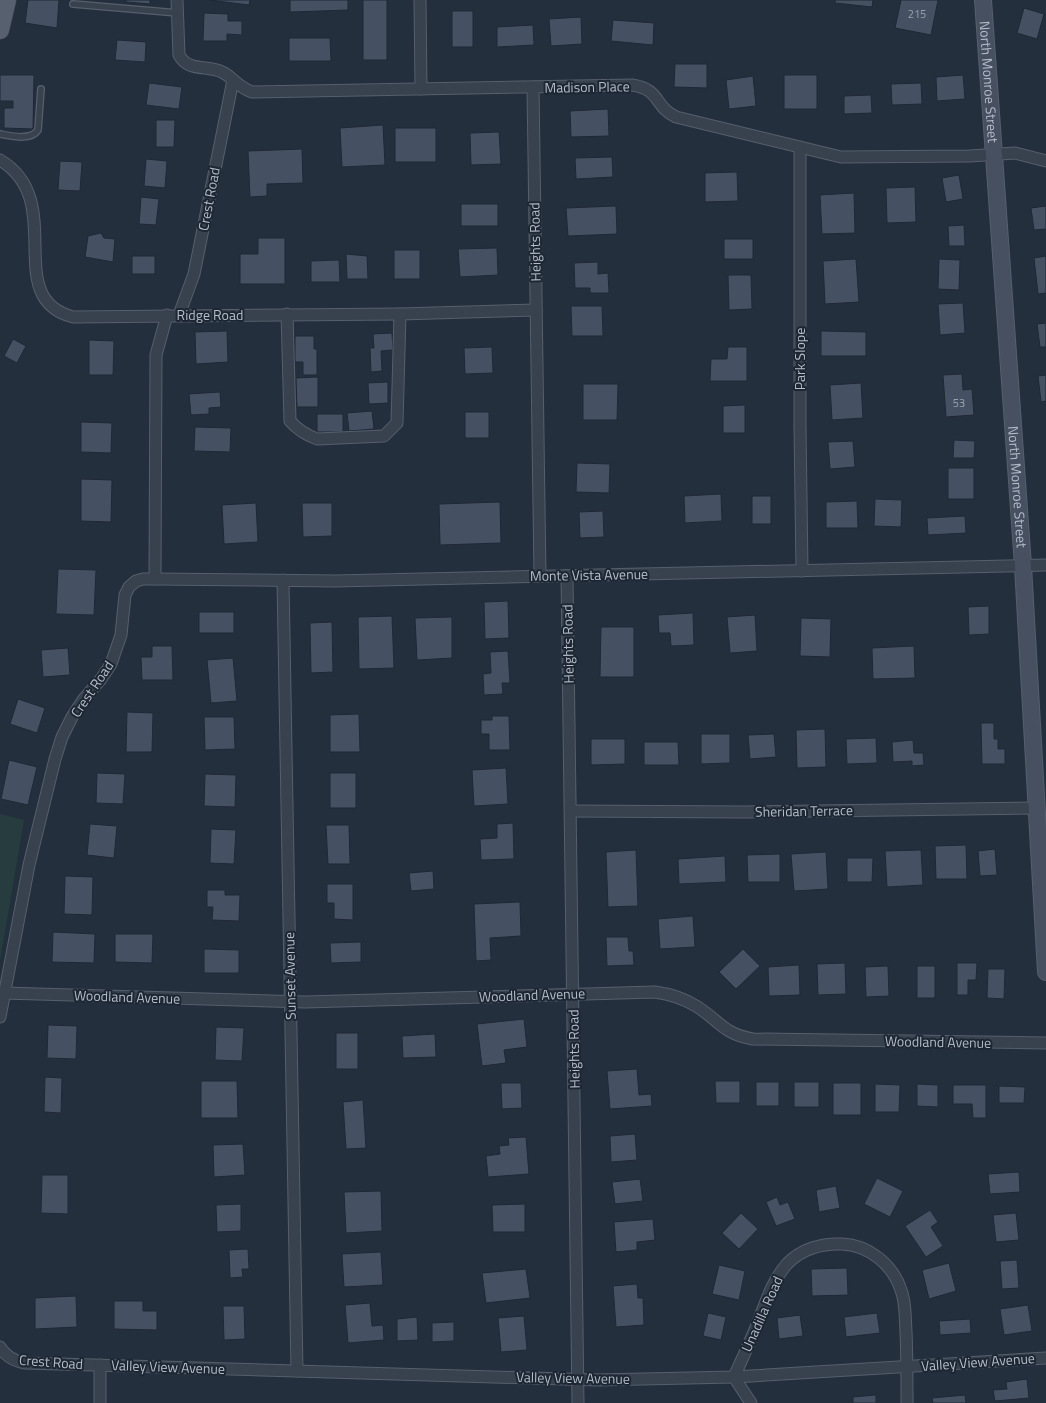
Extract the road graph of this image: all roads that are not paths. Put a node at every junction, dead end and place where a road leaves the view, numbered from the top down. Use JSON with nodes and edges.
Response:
{"nodes":[{"id":1,"x":7,"y":0,"type":"edge"},
{"id":2,"x":177,"y":0,"type":"edge"},
{"id":3,"x":420,"y":0,"type":"edge"},
{"id":4,"x":983,"y":0,"type":"edge"},
{"id":5,"x":73,"y":4,"type":"dead end"},
{"id":6,"x":178,"y":13,"type":"junction"},
{"id":7,"x":0,"y":30,"type":"edge"},
{"id":8,"x":232,"y":80,"type":"junction"},
{"id":9,"x":533,"y":87,"type":"junction"},
{"id":10,"x":41,"y":89,"type":"dead end"},
{"id":11,"x":421,"y":89,"type":"junction"},
{"id":12,"x":0,"y":134,"type":"edge"},
{"id":13,"x":800,"y":147,"type":"junction"},
{"id":14,"x":993,"y":154,"type":"junction"},
{"id":15,"x":0,"y":160,"type":"edge"},
{"id":16,"x":1046,"y":161,"type":"edge"},
{"id":17,"x":536,"y":310,"type":"junction"},
{"id":18,"x":287,"y":314,"type":"junction"},
{"id":19,"x":400,"y":314,"type":"junction"},
{"id":20,"x":173,"y":315,"type":"junction"},
{"id":21,"x":1046,"y":565,"type":"edge"},
{"id":22,"x":1023,"y":566,"type":"junction"},
{"id":23,"x":802,"y":570,"type":"junction"},
{"id":24,"x":540,"y":576,"type":"junction"},
{"id":25,"x":567,"y":576,"type":"junction"},
{"id":26,"x":155,"y":578,"type":"junction"},
{"id":27,"x":283,"y":580,"type":"junction"},
{"id":28,"x":1037,"y":808,"type":"junction"},
{"id":29,"x":571,"y":811,"type":"junction"},
{"id":30,"x":1046,"y":972,"type":"edge"},
{"id":31,"x":4,"y":993,"type":"junction"},
{"id":32,"x":573,"y":994,"type":"junction"},
{"id":33,"x":291,"y":1002,"type":"junction"},
{"id":34,"x":0,"y":1017,"type":"edge"},
{"id":35,"x":1046,"y":1043,"type":"edge"},
{"id":36,"x":0,"y":1347,"type":"edge"},
{"id":37,"x":1046,"y":1358,"type":"edge"},
{"id":38,"x":100,"y":1365,"type":"junction"},
{"id":39,"x":907,"y":1366,"type":"junction"},
{"id":40,"x":297,"y":1371,"type":"junction"},
{"id":41,"x":734,"y":1377,"type":"junction"},
{"id":42,"x":579,"y":1379,"type":"junction"},
{"id":43,"x":100,"y":1403,"type":"edge"},
{"id":44,"x":578,"y":1403,"type":"edge"},
{"id":45,"x":750,"y":1403,"type":"edge"},
{"id":46,"x":907,"y":1403,"type":"edge"}],
"edges":[{"from":1,"to":7,"type":"main road"},
{"from":2,"to":6,"type":"street"},
{"from":3,"to":11,"type":"street"},
{"from":4,"to":14,"type":"main road","name":"North Monroe Street"},
{"from":5,"to":6,"type":"lane"},
{"from":6,"to":8,"type":"street","name":"Madison Place"},
{"from":8,"to":11,"type":"street","name":"Madison Place"},
{"from":8,"to":20,"type":"street","name":"Crest Road"},
{"from":9,"to":11,"type":"street","name":"Madison Place"},
{"from":9,"to":13,"type":"street","name":"Madison Place"},
{"from":9,"to":17,"type":"street","name":"Heights Road"},
{"from":10,"to":12,"type":"lane"},
{"from":13,"to":14,"type":"street","name":"Madison Place"},
{"from":13,"to":23,"type":"street","name":"Park Slope"},
{"from":14,"to":16,"type":"street","name":"Madison Place"},
{"from":14,"to":22,"type":"main road","name":"North Monroe Street"},
{"from":15,"to":20,"type":"street","name":"Ridge Road"},
{"from":17,"to":19,"type":"street","name":"Ridge Road"},
{"from":17,"to":24,"type":"street","name":"Heights Road"},
{"from":18,"to":19,"type":"street","name":"Ridge Road"},
{"from":18,"to":19,"type":"street"},
{"from":18,"to":20,"type":"street","name":"Ridge Road"},
{"from":20,"to":26,"type":"street","name":"Crest Road"},
{"from":21,"to":22,"type":"street","name":"Monte Vista Avenue"},
{"from":22,"to":23,"type":"street","name":"Monte Vista Avenue"},
{"from":22,"to":28,"type":"main road","name":"North Monroe Street"},
{"from":23,"to":25,"type":"street","name":"Monte Vista Avenue"},
{"from":24,"to":25,"type":"street","name":"Monte Vista Avenue"},
{"from":24,"to":27,"type":"street","name":"Monte Vista Avenue"},
{"from":25,"to":29,"type":"street","name":"Heights Road"},
{"from":26,"to":27,"type":"street","name":"Monte Vista Avenue"},
{"from":26,"to":31,"type":"street","name":"Crest Road"},
{"from":27,"to":33,"type":"street","name":"Sunset Avenue"},
{"from":28,"to":29,"type":"street","name":"Sheridan Terrace"},
{"from":28,"to":30,"type":"main road","name":"North Monroe Street"},
{"from":29,"to":32,"type":"street","name":"Heights Road"},
{"from":31,"to":33,"type":"street","name":"Woodland Avenue"},
{"from":31,"to":34,"type":"street","name":"Crest Road"},
{"from":32,"to":33,"type":"street","name":"Woodland Avenue"},
{"from":32,"to":35,"type":"street","name":"Woodland Avenue"},
{"from":32,"to":42,"type":"street","name":"Heights Road"},
{"from":33,"to":40,"type":"street","name":"Sunset Avenue"},
{"from":36,"to":38,"type":"street","name":"Crest Road"},
{"from":37,"to":39,"type":"street","name":"Valley View Avenue"},
{"from":38,"to":40,"type":"street","name":"Valley View Avenue"},
{"from":38,"to":43,"type":"street","name":"Crest Road"},
{"from":39,"to":41,"type":"street","name":"Valley View Avenue"},
{"from":39,"to":41,"type":"street","name":"Unadilla Road"},
{"from":39,"to":46,"type":"street","name":"Unadilla Road"},
{"from":40,"to":42,"type":"street","name":"Valley View Avenue"},
{"from":41,"to":42,"type":"street","name":"Valley View Avenue"},
{"from":41,"to":45,"type":"street"},
{"from":42,"to":44,"type":"street","name":"Heights Road"}]}
